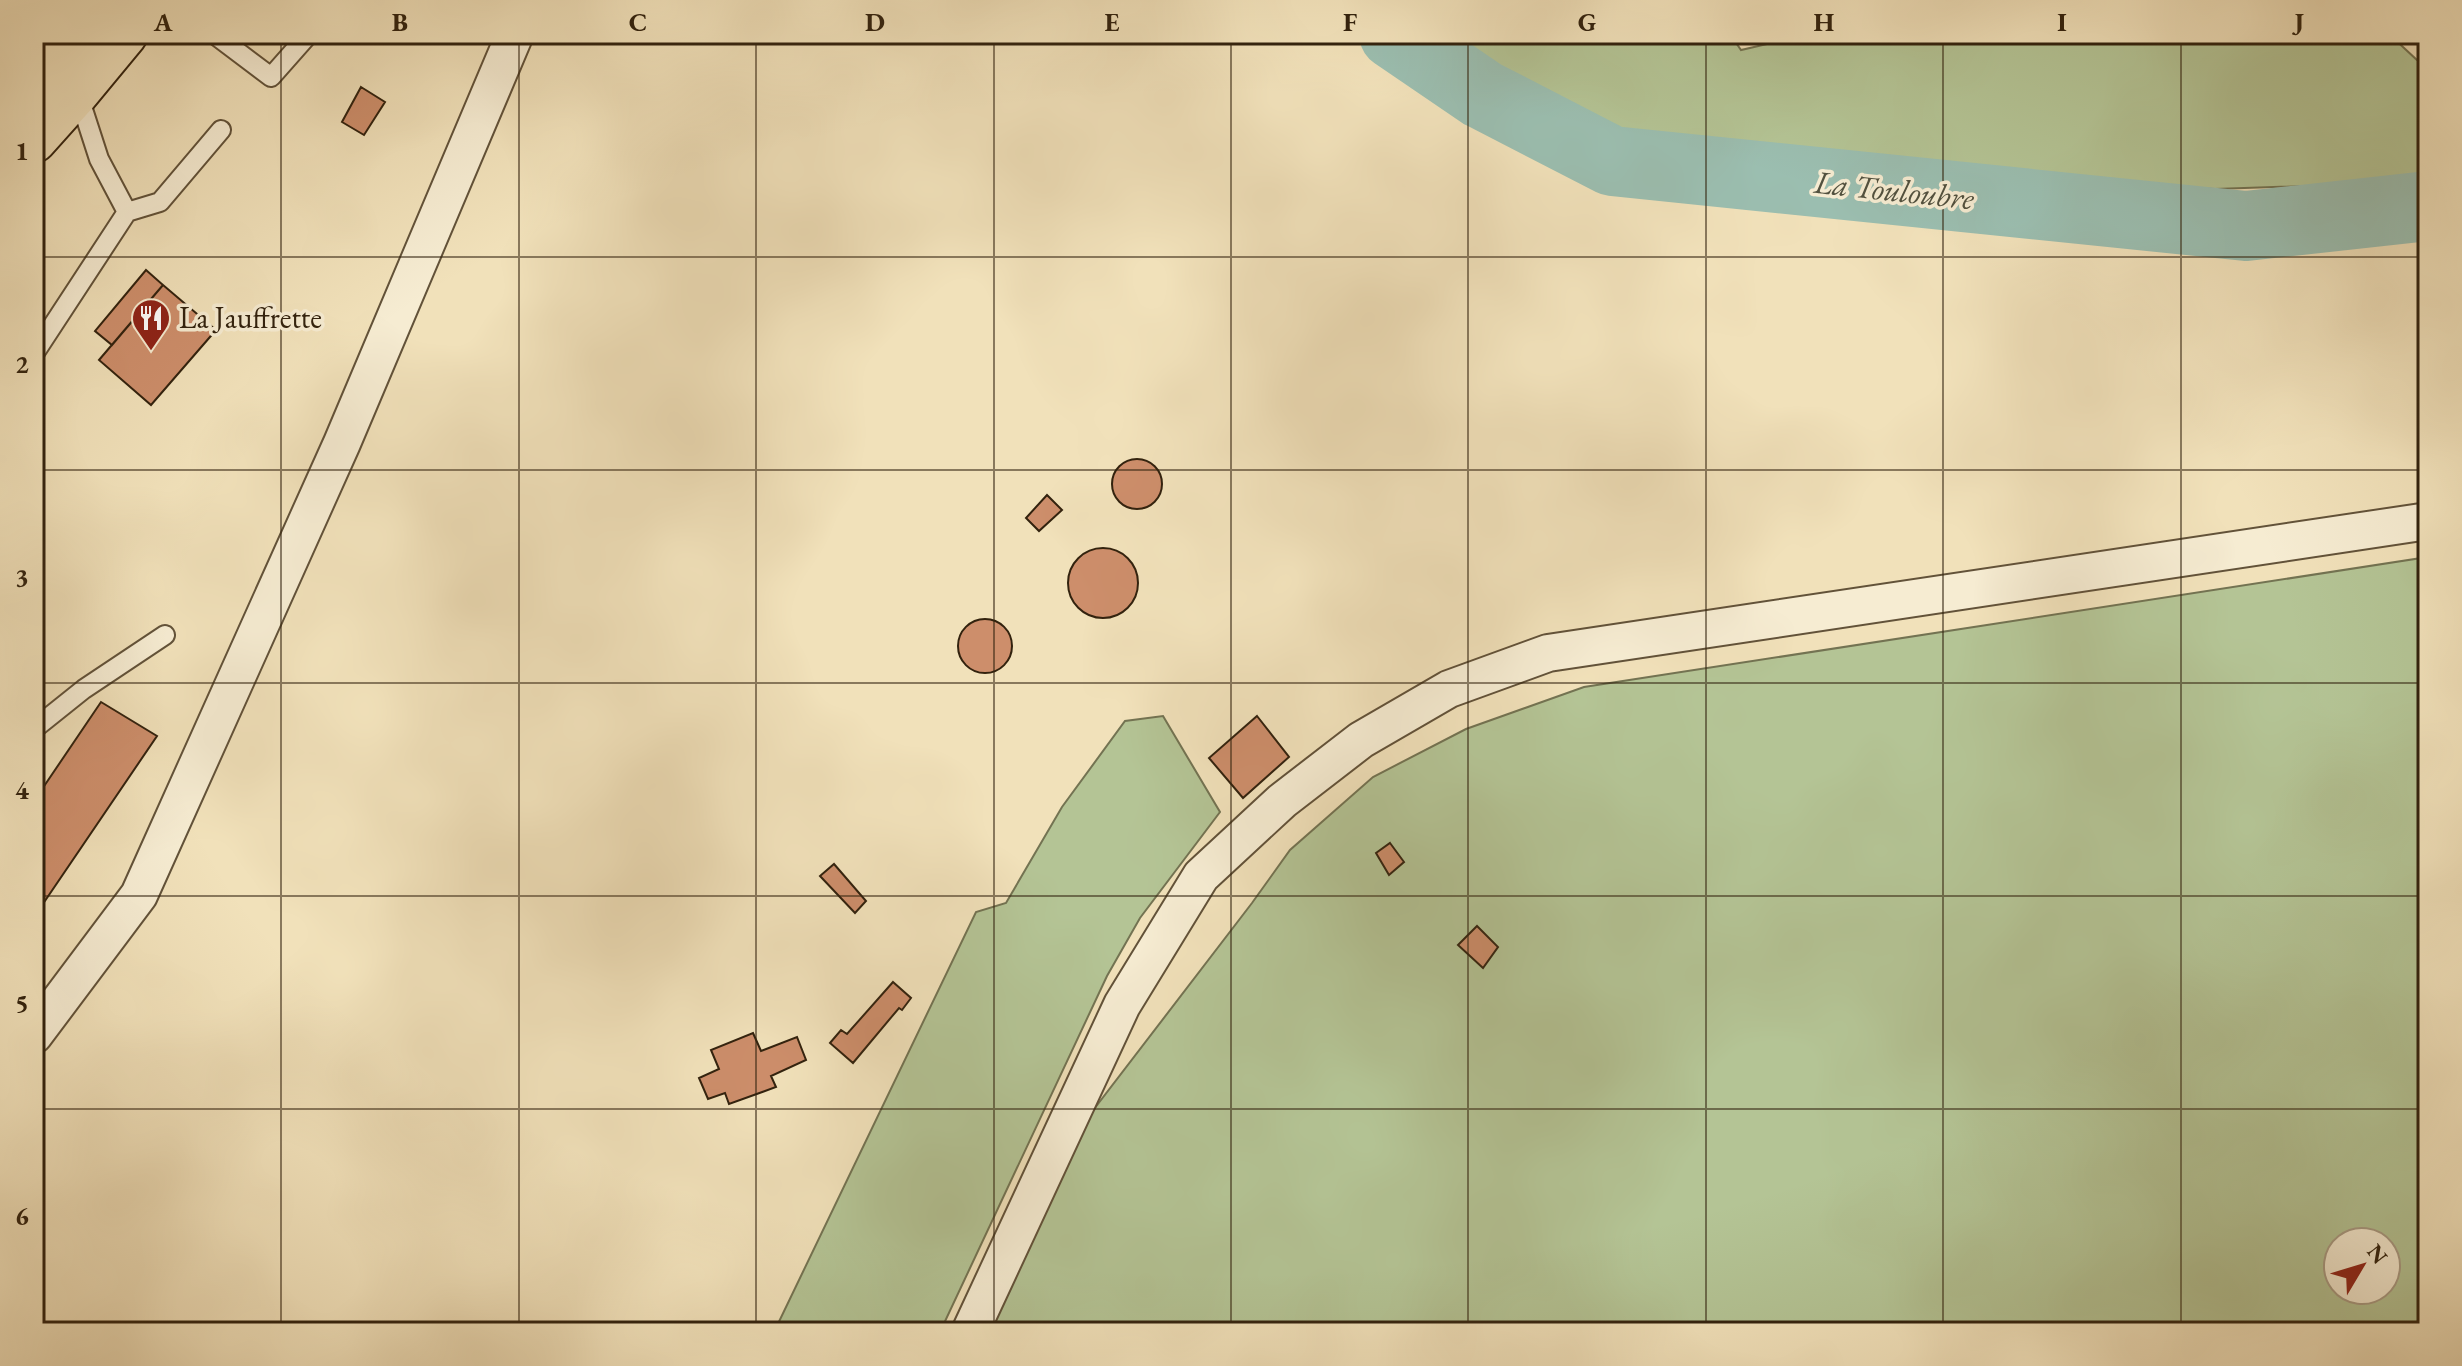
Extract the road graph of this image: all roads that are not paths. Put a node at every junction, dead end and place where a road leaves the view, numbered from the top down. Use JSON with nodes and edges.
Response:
{"nodes":[{"id":1,"x":71,"y":34,"type":"edge"},
{"id":2,"x":125,"y":34,"type":"edge"},
{"id":3,"x":214,"y":34,"type":"edge"},
{"id":4,"x":309,"y":34,"type":"edge"},
{"id":5,"x":515,"y":34,"type":"edge"},
{"id":6,"x":34,"y":79,"type":"edge"},
{"id":7,"x":77,"y":92,"type":"junction"},
{"id":8,"x":221,"y":130,"type":"dead end"},
{"id":9,"x":34,"y":140,"type":"edge"},
{"id":10,"x":127,"y":212,"type":"junction"},
{"id":11,"x":34,"y":354,"type":"edge"},
{"id":12,"x":2428,"y":521,"type":"edge"},
{"id":13,"x":165,"y":635,"type":"dead end"},
{"id":14,"x":34,"y":729,"type":"edge"},
{"id":15,"x":34,"y":1035,"type":"edge"},
{"id":16,"x":970,"y":1332,"type":"edge"}],
"edges":[{"from":1,"to":6,"type":"main road"},
{"from":2,"to":7,"type":"main road"},
{"from":3,"to":4,"type":"lane"},
{"from":5,"to":15,"type":"street"},
{"from":7,"to":9,"type":"main road"},
{"from":7,"to":10,"type":"lane"},
{"from":8,"to":10,"type":"lane"},
{"from":10,"to":11,"type":"lane"},
{"from":12,"to":16,"type":"street"},
{"from":13,"to":14,"type":"lane"}]}
